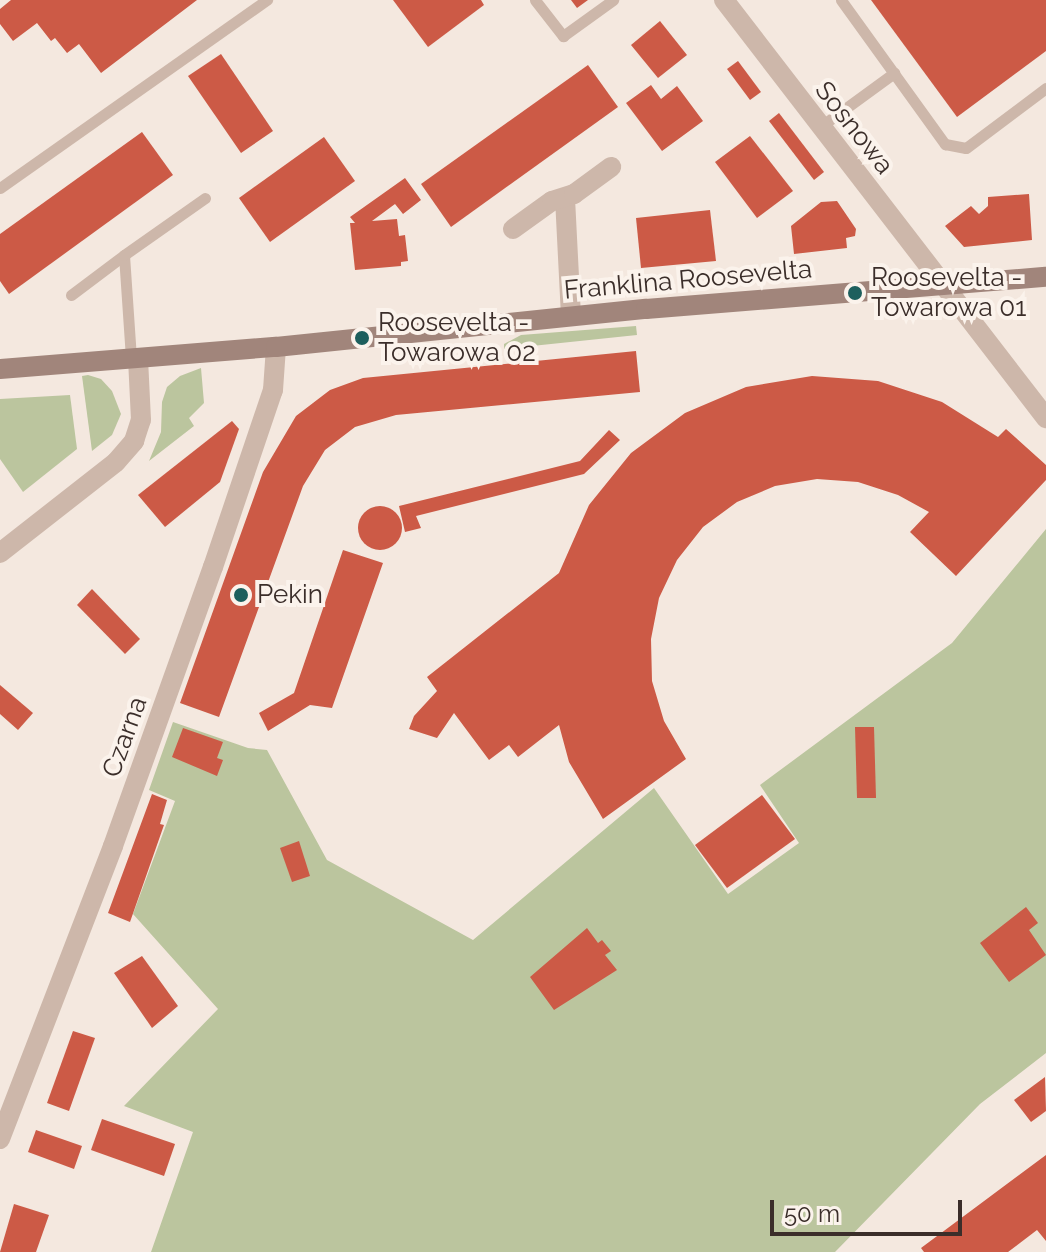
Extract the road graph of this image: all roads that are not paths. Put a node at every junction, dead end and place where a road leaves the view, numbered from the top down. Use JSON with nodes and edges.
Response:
{"nodes":[{"id":1,"x":267,"y":0,"type":"edge"},
{"id":2,"x":535,"y":0,"type":"edge"},
{"id":3,"x":613,"y":0,"type":"edge"},
{"id":4,"x":724,"y":0,"type":"edge"},
{"id":5,"x":841,"y":0,"type":"edge"},
{"id":6,"x":894,"y":73,"type":"junction"},
{"id":7,"x":1046,"y":88,"type":"edge"},
{"id":8,"x":820,"y":128,"type":"junction"},
{"id":9,"x":611,"y":167,"type":"dead end"},
{"id":10,"x":0,"y":188,"type":"edge"},
{"id":11,"x":205,"y":198,"type":"dead end"},
{"id":12,"x":565,"y":198,"type":"junction"},
{"id":13,"x":513,"y":229,"type":"dead end"},
{"id":14,"x":124,"y":255,"type":"junction"},
{"id":15,"x":1046,"y":277,"type":"edge"},
{"id":16,"x":945,"y":285,"type":"junction"},
{"id":17,"x":71,"y":295,"type":"dead end"},
{"id":18,"x":571,"y":316,"type":"junction"},
{"id":19,"x":276,"y":347,"type":"junction"},
{"id":20,"x":134,"y":358,"type":"junction"},
{"id":21,"x":0,"y":369,"type":"edge"},
{"id":22,"x":1046,"y":418,"type":"edge"},
{"id":23,"x":0,"y":553,"type":"edge"},
{"id":24,"x":0,"y":1138,"type":"edge"}],
"edges":[{"from":1,"to":10,"type":"lane"},
{"from":2,"to":3,"type":"lane"},
{"from":4,"to":8,"type":"street","name":"Sosnowa"},
{"from":5,"to":6,"type":"lane"},
{"from":6,"to":7,"type":"lane"},
{"from":6,"to":8,"type":"lane"},
{"from":8,"to":16,"type":"street","name":"Sosnowa"},
{"from":9,"to":12,"type":"street"},
{"from":11,"to":14,"type":"lane"},
{"from":12,"to":13,"type":"street"},
{"from":12,"to":18,"type":"street"},
{"from":14,"to":17,"type":"lane"},
{"from":14,"to":20,"type":"lane"},
{"from":15,"to":16,"type":"street","name":"Franklina Roosevelta"},
{"from":16,"to":18,"type":"street","name":"Franklina Roosevelta"},
{"from":16,"to":22,"type":"street","name":"Sosnowa"},
{"from":18,"to":19,"type":"street","name":"Franklina Roosevelta"},
{"from":19,"to":20,"type":"street","name":"Franklina Roosevelta"},
{"from":19,"to":24,"type":"street","name":"Czarna"},
{"from":20,"to":21,"type":"street","name":"Franklina Roosevelta"},
{"from":20,"to":23,"type":"street"}]}
